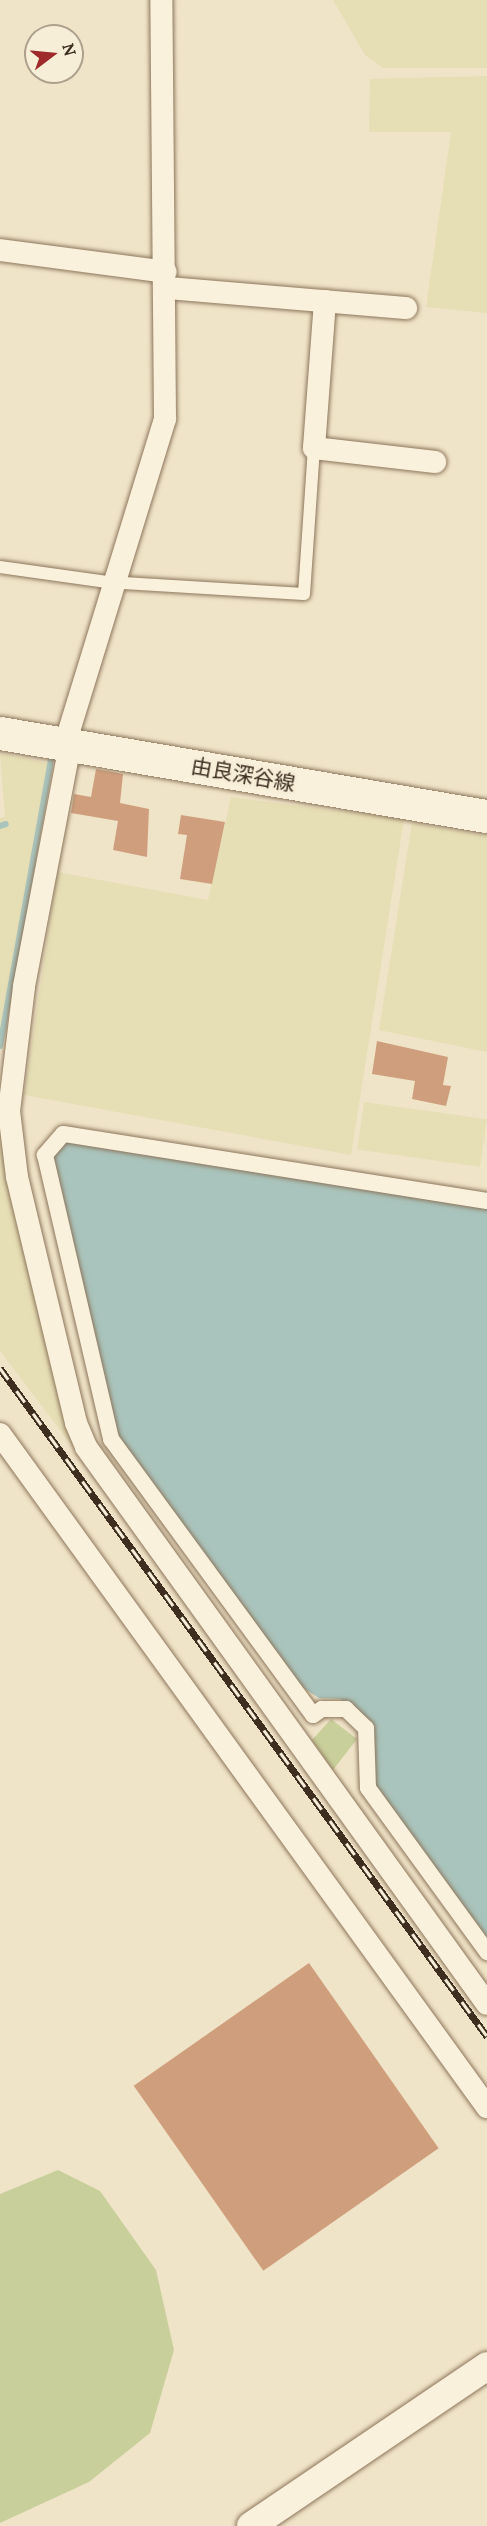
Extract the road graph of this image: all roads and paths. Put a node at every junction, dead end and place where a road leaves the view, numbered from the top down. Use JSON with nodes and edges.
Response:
{"nodes":[{"id":1,"x":161,"y":0,"type":"edge"},
{"id":2,"x":0,"y":250,"type":"edge"},
{"id":3,"x":166,"y":280,"type":"junction"},
{"id":4,"x":325,"y":301,"type":"junction"},
{"id":5,"x":406,"y":308,"type":"dead end"},
{"id":6,"x":314,"y":448,"type":"junction"},
{"id":7,"x":435,"y":462,"type":"dead end"},
{"id":8,"x":0,"y":567,"type":"edge"},
{"id":9,"x":115,"y":582,"type":"junction"},
{"id":10,"x":0,"y":733,"type":"edge"},
{"id":11,"x":67,"y":745,"type":"junction"},
{"id":12,"x":487,"y":816,"type":"edge"},
{"id":13,"x":487,"y":1201,"type":"edge"},
{"id":14,"x":0,"y":1434,"type":"edge"},
{"id":15,"x":487,"y":1952,"type":"edge"},
{"id":16,"x":487,"y":2004,"type":"edge"},
{"id":17,"x":487,"y":2107,"type":"edge"},
{"id":18,"x":487,"y":2366,"type":"edge"},
{"id":19,"x":251,"y":2526,"type":"edge"}],
"edges":[{"from":1,"to":3,"type":"street"},
{"from":2,"to":3,"type":"street"},
{"from":3,"to":4,"type":"street"},
{"from":3,"to":9,"type":"street"},
{"from":4,"to":5,"type":"street"},
{"from":4,"to":6,"type":"street"},
{"from":6,"to":7,"type":"street"},
{"from":6,"to":9,"type":"lane"},
{"from":8,"to":9,"type":"lane"},
{"from":9,"to":11,"type":"street"},
{"from":10,"to":11,"type":"main road","name":"由良深谷線"},
{"from":11,"to":12,"type":"main road","name":"由良深谷線"},
{"from":11,"to":16,"type":"street"},
{"from":13,"to":15,"type":"street"},
{"from":14,"to":17,"type":"street"},
{"from":18,"to":19,"type":"street"}]}
